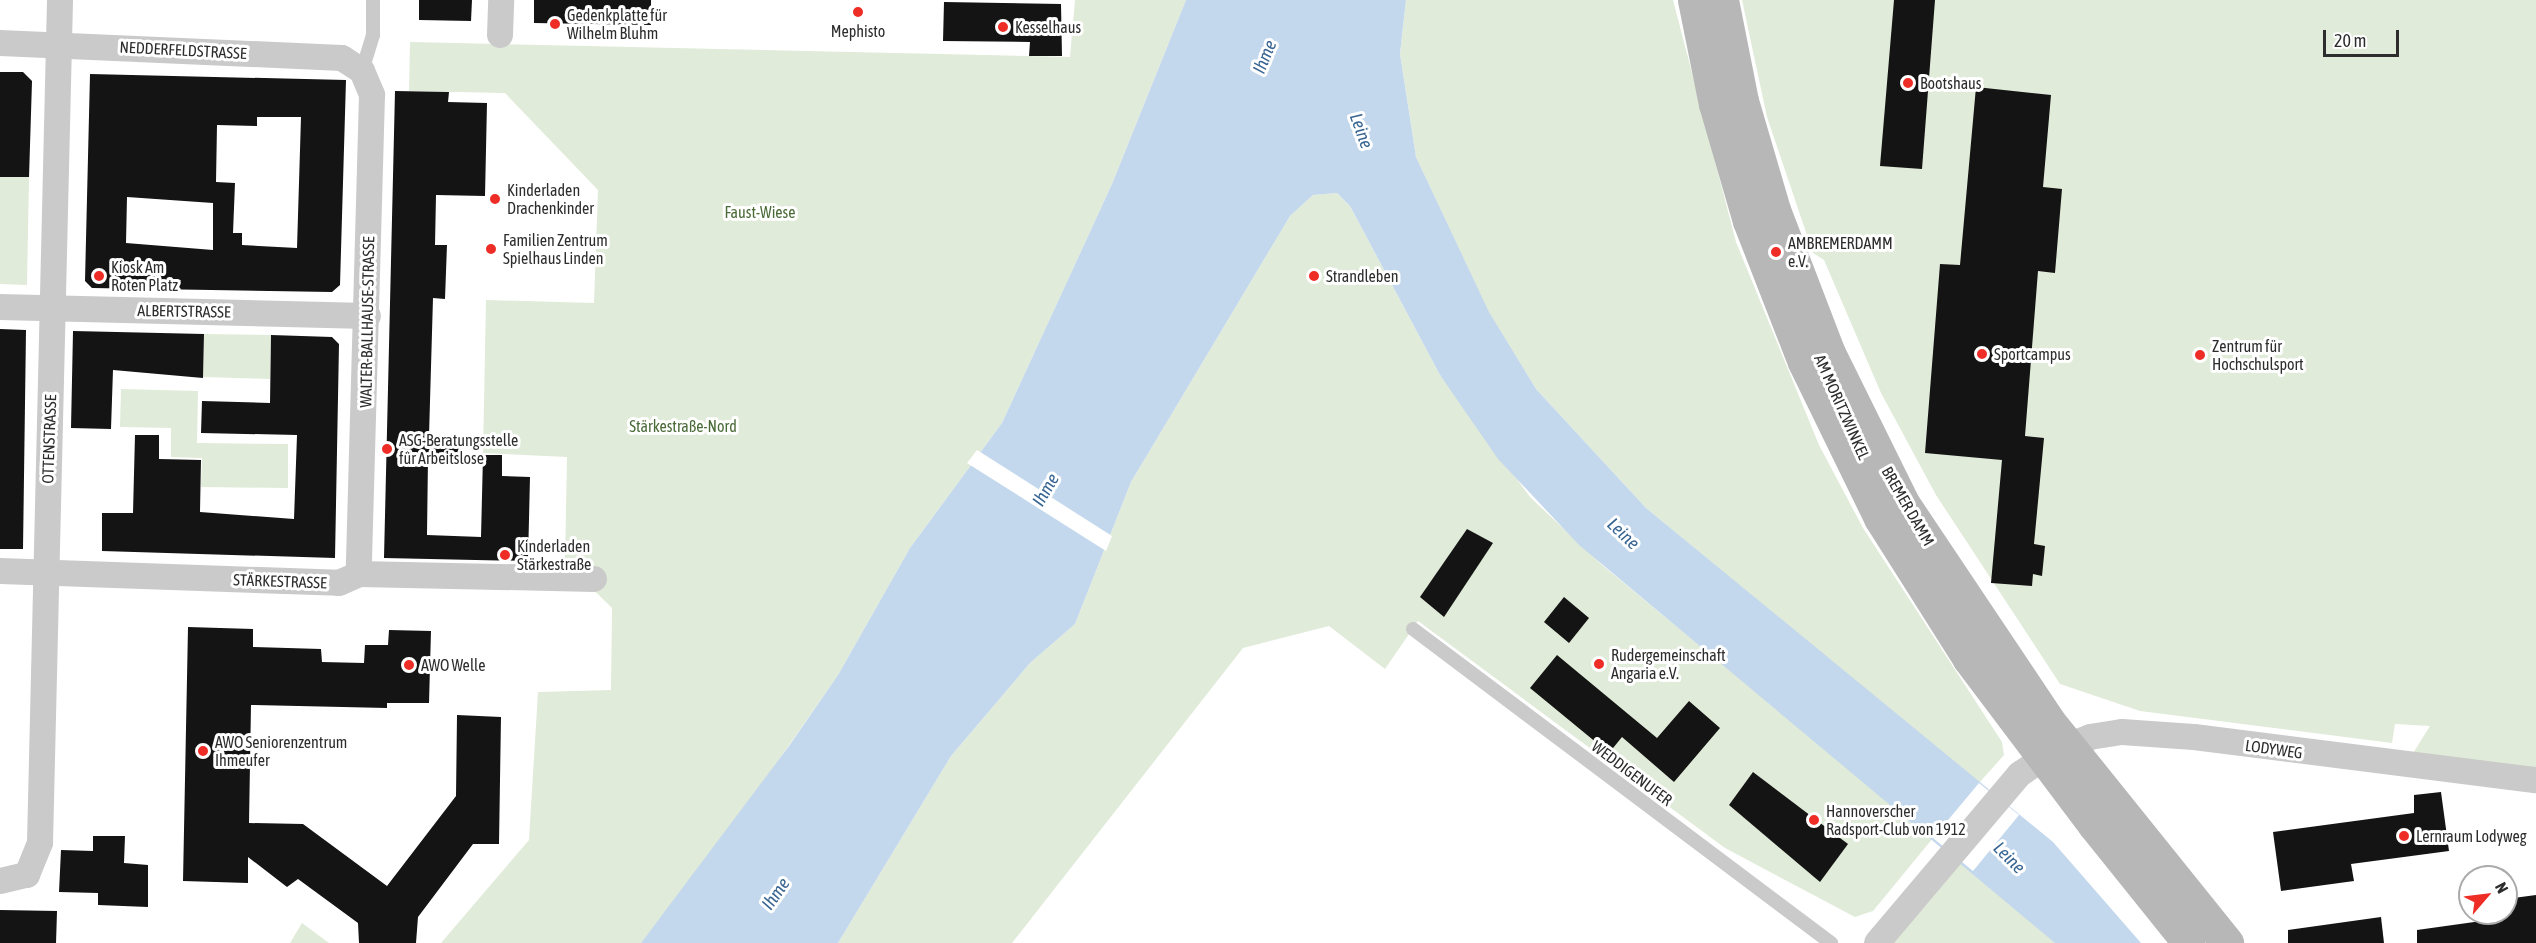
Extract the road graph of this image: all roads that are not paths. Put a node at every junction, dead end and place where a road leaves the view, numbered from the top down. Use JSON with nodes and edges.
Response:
{"nodes":[{"id":1,"x":60,"y":0,"type":"edge"},
{"id":2,"x":373,"y":0,"type":"edge"},
{"id":3,"x":501,"y":0,"type":"edge"},
{"id":4,"x":1694,"y":0,"type":"edge"},
{"id":5,"x":1722,"y":0,"type":"edge"},
{"id":6,"x":500,"y":35,"type":"dead end"},
{"id":7,"x":0,"y":43,"type":"edge"},
{"id":8,"x":58,"y":44,"type":"junction"},
{"id":9,"x":362,"y":71,"type":"junction"},
{"id":10,"x":1764,"y":221,"type":"junction"},
{"id":11,"x":0,"y":307,"type":"edge"},
{"id":12,"x":54,"y":308,"type":"junction"},
{"id":13,"x":368,"y":316,"type":"junction"},
{"id":14,"x":0,"y":571,"type":"edge"},
{"id":15,"x":45,"y":572,"type":"junction"},
{"id":16,"x":358,"y":574,"type":"junction"},
{"id":17,"x":594,"y":579,"type":"dead end"},
{"id":18,"x":1413,"y":629,"type":"dead end"},
{"id":19,"x":2054,"y":751,"type":"junction"},
{"id":20,"x":2536,"y":780,"type":"edge"},
{"id":21,"x":0,"y":881,"type":"edge"},
{"id":22,"x":1831,"y":943,"type":"edge"},
{"id":23,"x":1877,"y":943,"type":"edge"},
{"id":24,"x":2189,"y":943,"type":"edge"},
{"id":25,"x":2211,"y":943,"type":"edge"},
{"id":26,"x":2227,"y":943,"type":"edge"}],
"edges":[{"from":1,"to":8,"type":"street","name":"OTTENSTRASSE"},
{"from":2,"to":9,"type":"lane"},
{"from":3,"to":6,"type":"street"},
{"from":4,"to":10,"type":"main road","name":"BREMER DAMM"},
{"from":5,"to":10,"type":"main road","name":"BREMER DAMM"},
{"from":7,"to":8,"type":"street","name":"NEDDERFELDSTRASSE"},
{"from":8,"to":9,"type":"street","name":"NEDDERFELDSTRASSE"},
{"from":8,"to":12,"type":"street","name":"OTTENSTRASSE"},
{"from":9,"to":13,"type":"street","name":"WALTER-BALLHAUSE-STRASSE"},
{"from":10,"to":19,"type":"street","name":"AM MORITZWINKEL"},
{"from":10,"to":24,"type":"main road","name":"BREMER DAMM","bridge":true},
{"from":10,"to":26,"type":"main road","name":"BREMER DAMM","bridge":true},
{"from":11,"to":12,"type":"street","name":"ALBERTSTRASSE"},
{"from":12,"to":13,"type":"street","name":"ALBERTSTRASSE"},
{"from":12,"to":15,"type":"street","name":"OTTENSTRASSE"},
{"from":13,"to":16,"type":"street","name":"WALTER-BALLHAUSE-STRASSE"},
{"from":14,"to":15,"type":"street","name":"STÄRKESTRASSE"},
{"from":15,"to":16,"type":"street","name":"STÄRKESTRASSE"},
{"from":15,"to":21,"type":"street","name":"OTTENSTRASSE"},
{"from":16,"to":17,"type":"street","name":"STÄRKESTRASSE"},
{"from":18,"to":22,"type":"lane","name":"WEDDIGENUFER"},
{"from":19,"to":20,"type":"street","name":"LODYWEG"},
{"from":19,"to":23,"type":"street","name":"LODYWEG"},
{"from":19,"to":25,"type":"lane"}]}
